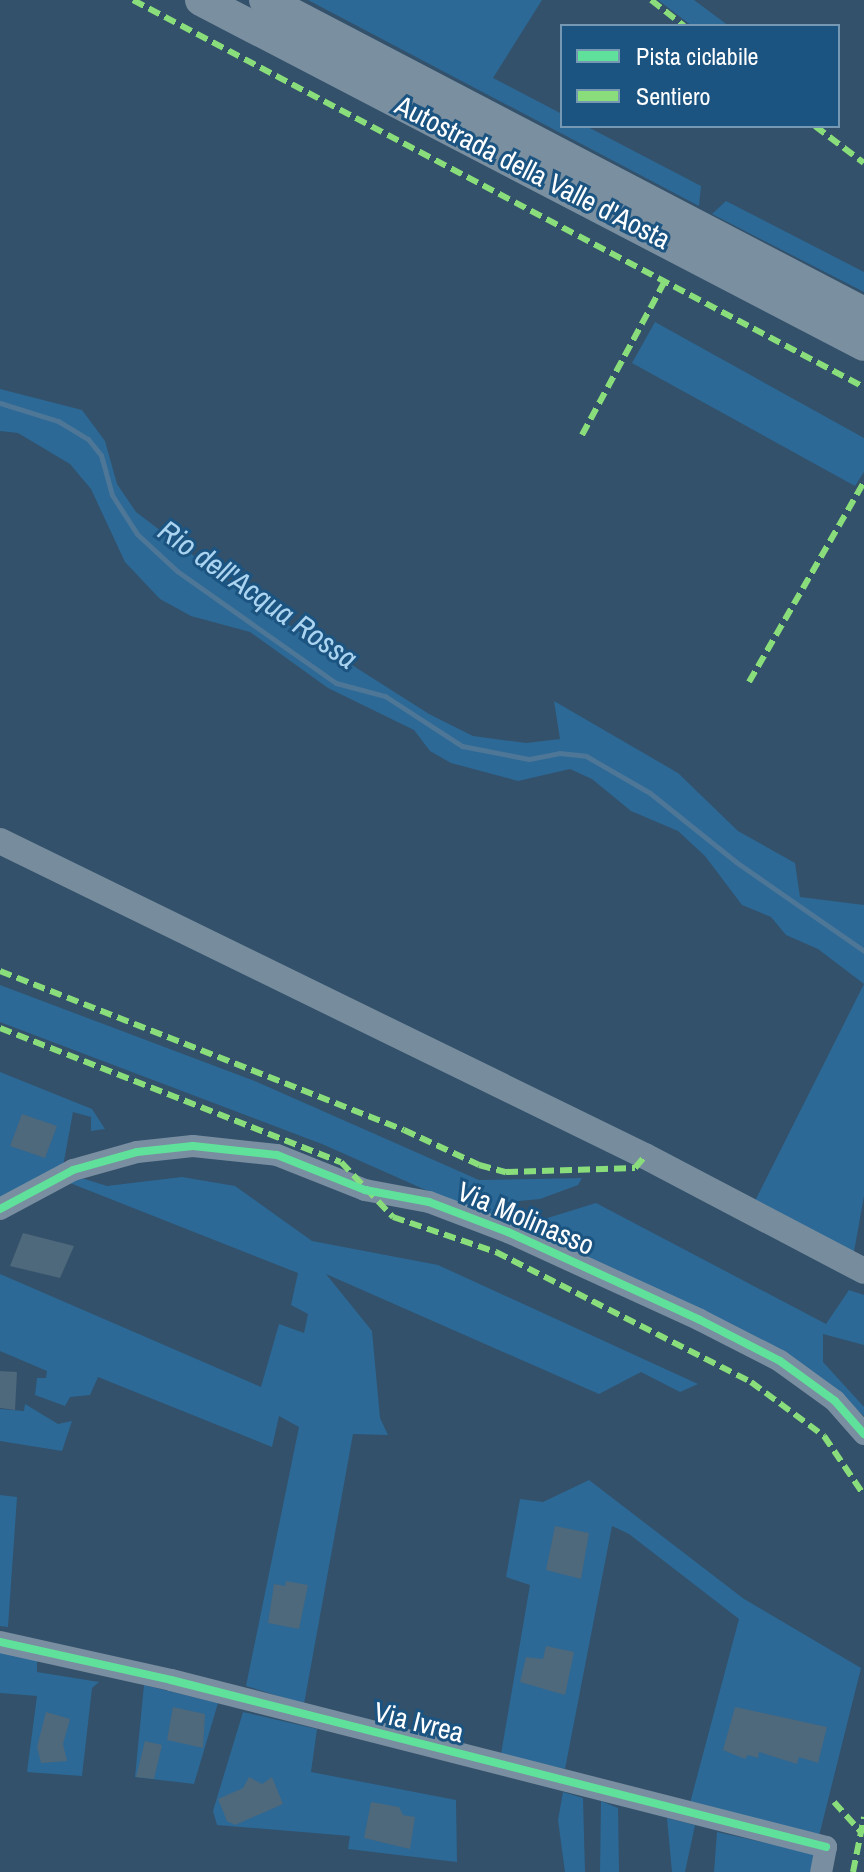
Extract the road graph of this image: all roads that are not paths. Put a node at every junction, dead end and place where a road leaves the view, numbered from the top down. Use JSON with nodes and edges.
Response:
{"nodes":[{"id":1,"x":201,"y":0,"type":"edge"},
{"id":2,"x":268,"y":18,"type":"edge"},
{"id":3,"x":686,"y":235,"type":"junction"},
{"id":4,"x":864,"y":313,"type":"edge"},
{"id":5,"x":864,"y":345,"type":"edge"},
{"id":6,"x":0,"y":841,"type":"edge"},
{"id":7,"x":0,"y":1209,"type":"edge"},
{"id":8,"x":864,"y":1271,"type":"edge"},
{"id":9,"x":864,"y":1434,"type":"edge"},
{"id":10,"x":0,"y":1642,"type":"edge"},
{"id":11,"x":821,"y":1872,"type":"edge"}],
"edges":[{"from":1,"to":2,"type":"highway","name":"Autostrada della Valle d'Aosta"},
{"from":2,"to":3,"type":"highway","name":"Autostrada della Valle d'Aosta"},
{"from":3,"to":4,"type":"highway","name":"Autostrada della Valle d'Aosta"},
{"from":3,"to":5,"type":"highway","name":"Autostrada della Valle d'Aosta"},
{"from":6,"to":8,"type":"main road"},
{"from":7,"to":9,"type":"street","name":"Via Molinasso"},
{"from":10,"to":11,"type":"street","name":"Via Ivrea"}]}
